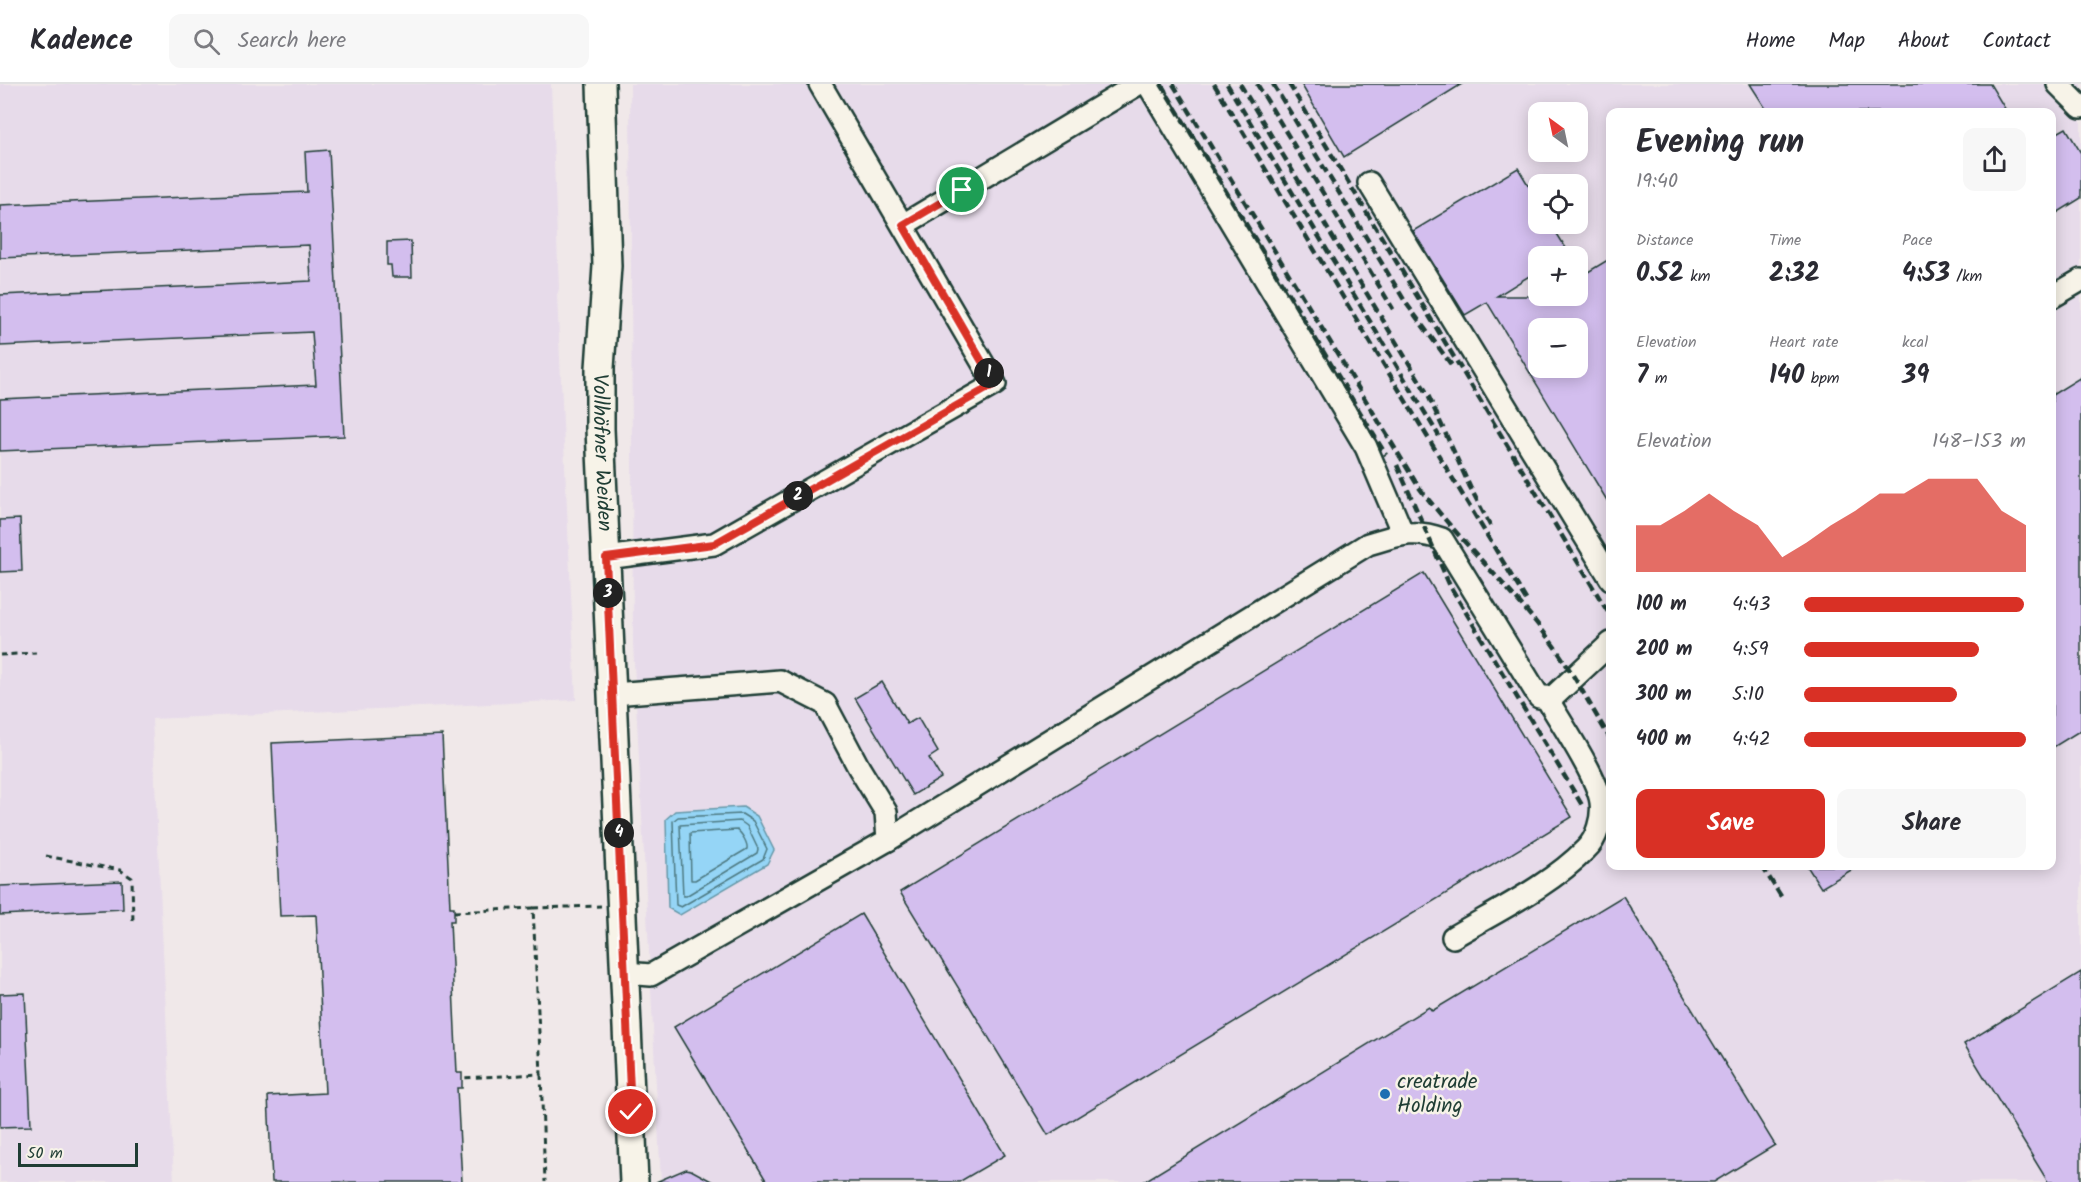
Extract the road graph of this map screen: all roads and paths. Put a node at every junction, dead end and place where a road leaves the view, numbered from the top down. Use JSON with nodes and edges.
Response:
{"nodes":[{"id":1,"x":601,"y":84,"type":"edge"},
{"id":2,"x":820,"y":84,"type":"edge"},
{"id":3,"x":1138,"y":84,"type":"edge"},
{"id":4,"x":1148,"y":84,"type":"edge"},
{"id":5,"x":2058,"y":84,"type":"edge"},
{"id":6,"x":2081,"y":107,"type":"edge"},
{"id":7,"x":1369,"y":183,"type":"dead end"},
{"id":8,"x":903,"y":225,"type":"junction"},
{"id":9,"x":2081,"y":280,"type":"edge"},
{"id":10,"x":2056,"y":295,"type":"edge"},
{"id":11,"x":1403,"y":534,"type":"junction"},
{"id":12,"x":606,"y":558,"type":"junction"},
{"id":13,"x":1606,"y":571,"type":"edge"},
{"id":14,"x":1606,"y":648,"type":"edge"},
{"id":15,"x":36,"y":653,"type":"dead end"},
{"id":16,"x":0,"y":655,"type":"edge"},
{"id":17,"x":613,"y":694,"type":"junction"},
{"id":18,"x":1546,"y":697,"type":"junction"},
{"id":19,"x":888,"y":840,"type":"junction"},
{"id":20,"x":46,"y":856,"type":"dead end"},
{"id":21,"x":622,"y":906,"type":"junction"},
{"id":22,"x":534,"y":908,"type":"junction"},
{"id":23,"x":454,"y":912,"type":"dead end"},
{"id":24,"x":133,"y":923,"type":"dead end"},
{"id":25,"x":1453,"y":937,"type":"dead end"},
{"id":26,"x":625,"y":973,"type":"junction"},
{"id":27,"x":542,"y":1074,"type":"junction"},
{"id":28,"x":462,"y":1078,"type":"dead end"},
{"id":29,"x":545,"y":1182,"type":"edge"},
{"id":30,"x":634,"y":1182,"type":"edge"}],
"edges":[{"from":1,"to":12,"type":"main road","name":"Vollhöfner Weiden"},
{"from":2,"to":8,"type":"lane"},
{"from":3,"to":8,"type":"lane"},
{"from":4,"to":11,"type":"lane"},
{"from":5,"to":6,"type":"lane"},
{"from":7,"to":13,"type":"lane"},
{"from":8,"to":12,"type":"lane"},
{"from":9,"to":10,"type":"lane"},
{"from":11,"to":18,"type":"lane"},
{"from":11,"to":19,"type":"lane"},
{"from":12,"to":17,"type":"main road","name":"Vollhöfner Weiden"},
{"from":14,"to":18,"type":"lane"},
{"from":15,"to":16,"type":"path"},
{"from":17,"to":19,"type":"lane"},
{"from":17,"to":21,"type":"main road","name":"Vollhöfner Weiden"},
{"from":18,"to":25,"type":"lane"},
{"from":19,"to":26,"type":"lane"},
{"from":20,"to":24,"type":"path"},
{"from":21,"to":22,"type":"path"},
{"from":21,"to":26,"type":"main road","name":"Vollhöfner Weiden"},
{"from":22,"to":23,"type":"path"},
{"from":22,"to":27,"type":"path"},
{"from":26,"to":30,"type":"main road","name":"Vollhöfner Weiden"},
{"from":27,"to":28,"type":"path"},
{"from":27,"to":29,"type":"path"}]}
